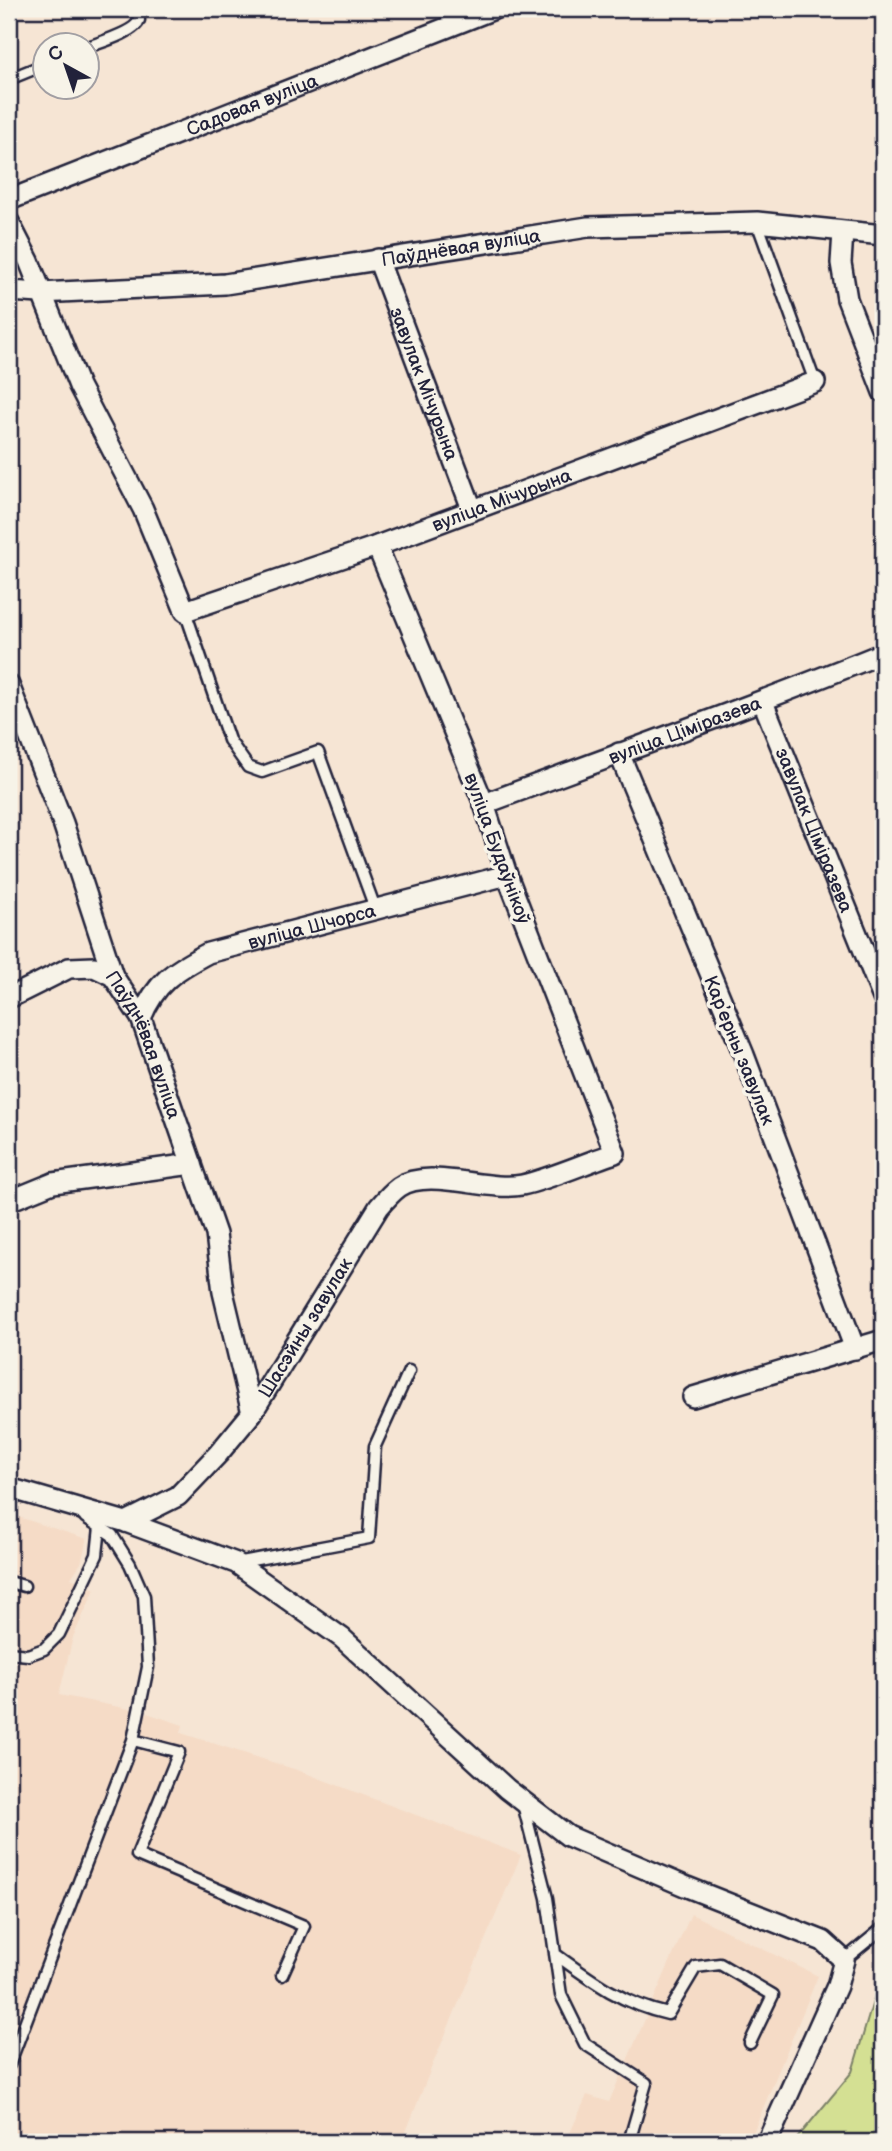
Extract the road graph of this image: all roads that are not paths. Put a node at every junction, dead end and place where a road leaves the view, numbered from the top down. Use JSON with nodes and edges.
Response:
{"nodes":[{"id":1,"x":137,"y":9,"type":"edge"},
{"id":2,"x":494,"y":9,"type":"edge"},
{"id":3,"x":102,"y":41,"type":"edge"},
{"id":4,"x":32,"y":70,"type":"edge"},
{"id":5,"x":9,"y":79,"type":"edge"},
{"id":6,"x":9,"y":200,"type":"edge"},
{"id":7,"x":757,"y":222,"type":"junction"},
{"id":8,"x":9,"y":223,"type":"edge"},
{"id":9,"x":843,"y":232,"type":"junction"},
{"id":10,"x":883,"y":235,"type":"edge"},
{"id":11,"x":378,"y":259,"type":"junction"},
{"id":12,"x":9,"y":292,"type":"edge"},
{"id":13,"x":40,"y":293,"type":"junction"},
{"id":14,"x":815,"y":382,"type":"joint"},
{"id":15,"x":883,"y":392,"type":"edge"},
{"id":16,"x":472,"y":509,"type":"junction"},
{"id":17,"x":377,"y":546,"type":"junction"},
{"id":18,"x":186,"y":611,"type":"junction"},
{"id":19,"x":883,"y":653,"type":"edge"},
{"id":20,"x":9,"y":685,"type":"edge"},
{"id":21,"x":763,"y":702,"type":"junction"},
{"id":22,"x":619,"y":753,"type":"junction"},
{"id":23,"x":484,"y":804,"type":"junction"},
{"id":24,"x":508,"y":875,"type":"junction"},
{"id":25,"x":375,"y":908,"type":"junction"},
{"id":26,"x":113,"y":976,"type":"junction"},
{"id":27,"x":9,"y":998,"type":"edge"},
{"id":28,"x":883,"y":998,"type":"edge"},
{"id":29,"x":141,"y":1018,"type":"junction"},
{"id":30,"x":615,"y":1153,"type":"joint"},
{"id":31,"x":192,"y":1164,"type":"junction"},
{"id":32,"x":9,"y":1201,"type":"edge"},
{"id":33,"x":883,"y":1340,"type":"edge"},
{"id":34,"x":855,"y":1349,"type":"junction"},
{"id":35,"x":409,"y":1371,"type":"dead end"},
{"id":36,"x":693,"y":1397,"type":"dead end"},
{"id":37,"x":252,"y":1413,"type":"junction"},
{"id":38,"x":9,"y":1488,"type":"edge"},
{"id":39,"x":66,"y":1505,"type":"junction"},
{"id":40,"x":126,"y":1522,"type":"junction"},
{"id":41,"x":100,"y":1527,"type":"junction"},
{"id":42,"x":236,"y":1563,"type":"junction"},
{"id":43,"x":9,"y":1582,"type":"edge"},
{"id":44,"x":24,"y":1586,"type":"dead end"},
{"id":45,"x":9,"y":1653,"type":"edge"},
{"id":46,"x":133,"y":1740,"type":"junction"},
{"id":47,"x":522,"y":1800,"type":"junction"},
{"id":48,"x":883,"y":1928,"type":"edge"},
{"id":49,"x":555,"y":1954,"type":"junction"},
{"id":50,"x":844,"y":1960,"type":"junction"},
{"id":51,"x":282,"y":1975,"type":"dead end"},
{"id":52,"x":750,"y":2043,"type":"dead end"},
{"id":53,"x":9,"y":2065,"type":"edge"},
{"id":54,"x":629,"y":2142,"type":"edge"},
{"id":55,"x":766,"y":2142,"type":"edge"}],
"edges":[{"from":1,"to":3,"type":"lane"},
{"from":2,"to":6,"type":"street","name":"Садовая вуліца"},
{"from":4,"to":5,"type":"lane"},
{"from":7,"to":9,"type":"street","name":"Паўднёвая вуліца"},
{"from":7,"to":11,"type":"street","name":"Паўднёвая вуліца"},
{"from":7,"to":14,"type":"lane"},
{"from":8,"to":13,"type":"street"},
{"from":9,"to":10,"type":"street","name":"Паўднёвая вуліца"},
{"from":9,"to":15,"type":"street"},
{"from":11,"to":13,"type":"street","name":"Паўднёвая вуліца"},
{"from":11,"to":16,"type":"street","name":"завулак Мічурына"},
{"from":12,"to":13,"type":"street","name":"Паўднёвая вуліца"},
{"from":13,"to":18,"type":"street"},
{"from":14,"to":16,"type":"street","name":"вуліца Мічурына"},
{"from":16,"to":17,"type":"street","name":"вуліца Мічурына"},
{"from":17,"to":18,"type":"street","name":"вуліца Мічурына"},
{"from":17,"to":23,"type":"street","name":"вуліца Будаўнікоў"},
{"from":18,"to":25,"type":"lane"},
{"from":19,"to":21,"type":"street","name":"вуліца Ціміразева"},
{"from":20,"to":26,"type":"street","name":"Паўднёвая вуліца"},
{"from":21,"to":22,"type":"street","name":"вуліца Ціміразева"},
{"from":21,"to":28,"type":"street","name":"завулак Ціміразева"},
{"from":22,"to":23,"type":"street","name":"вуліца Ціміразева"},
{"from":22,"to":34,"type":"street","name":"Карʼерны завулак"},
{"from":23,"to":24,"type":"street","name":"вуліца Будаўнікоў"},
{"from":24,"to":25,"type":"street","name":"вуліца Шчорса"},
{"from":24,"to":30,"type":"street","name":"вуліца Будаўнікоў"},
{"from":25,"to":29,"type":"street","name":"вуліца Шчорса"},
{"from":26,"to":27,"type":"street"},
{"from":26,"to":29,"type":"street","name":"Паўднёвая вуліца"},
{"from":29,"to":31,"type":"street","name":"Паўднёвая вуліца"},
{"from":30,"to":37,"type":"street","name":"Шасэйны завулак"},
{"from":31,"to":32,"type":"street"},
{"from":31,"to":37,"type":"street","name":"Паўднёвая вуліца"},
{"from":33,"to":34,"type":"street"},
{"from":34,"to":36,"type":"street"},
{"from":35,"to":42,"type":"lane"},
{"from":37,"to":40,"type":"street","name":"Шасэйны завулак"},
{"from":38,"to":39,"type":"street"},
{"from":39,"to":40,"type":"street"},
{"from":39,"to":41,"type":"lane"},
{"from":40,"to":42,"type":"street"},
{"from":41,"to":45,"type":"lane"},
{"from":41,"to":46,"type":"lane"},
{"from":42,"to":47,"type":"street"},
{"from":43,"to":44,"type":"lane"},
{"from":46,"to":51,"type":"lane"},
{"from":46,"to":53,"type":"lane"},
{"from":47,"to":49,"type":"lane"},
{"from":47,"to":50,"type":"street"},
{"from":48,"to":50,"type":"lane"},
{"from":49,"to":52,"type":"lane"},
{"from":49,"to":54,"type":"lane"},
{"from":50,"to":55,"type":"street"}]}
